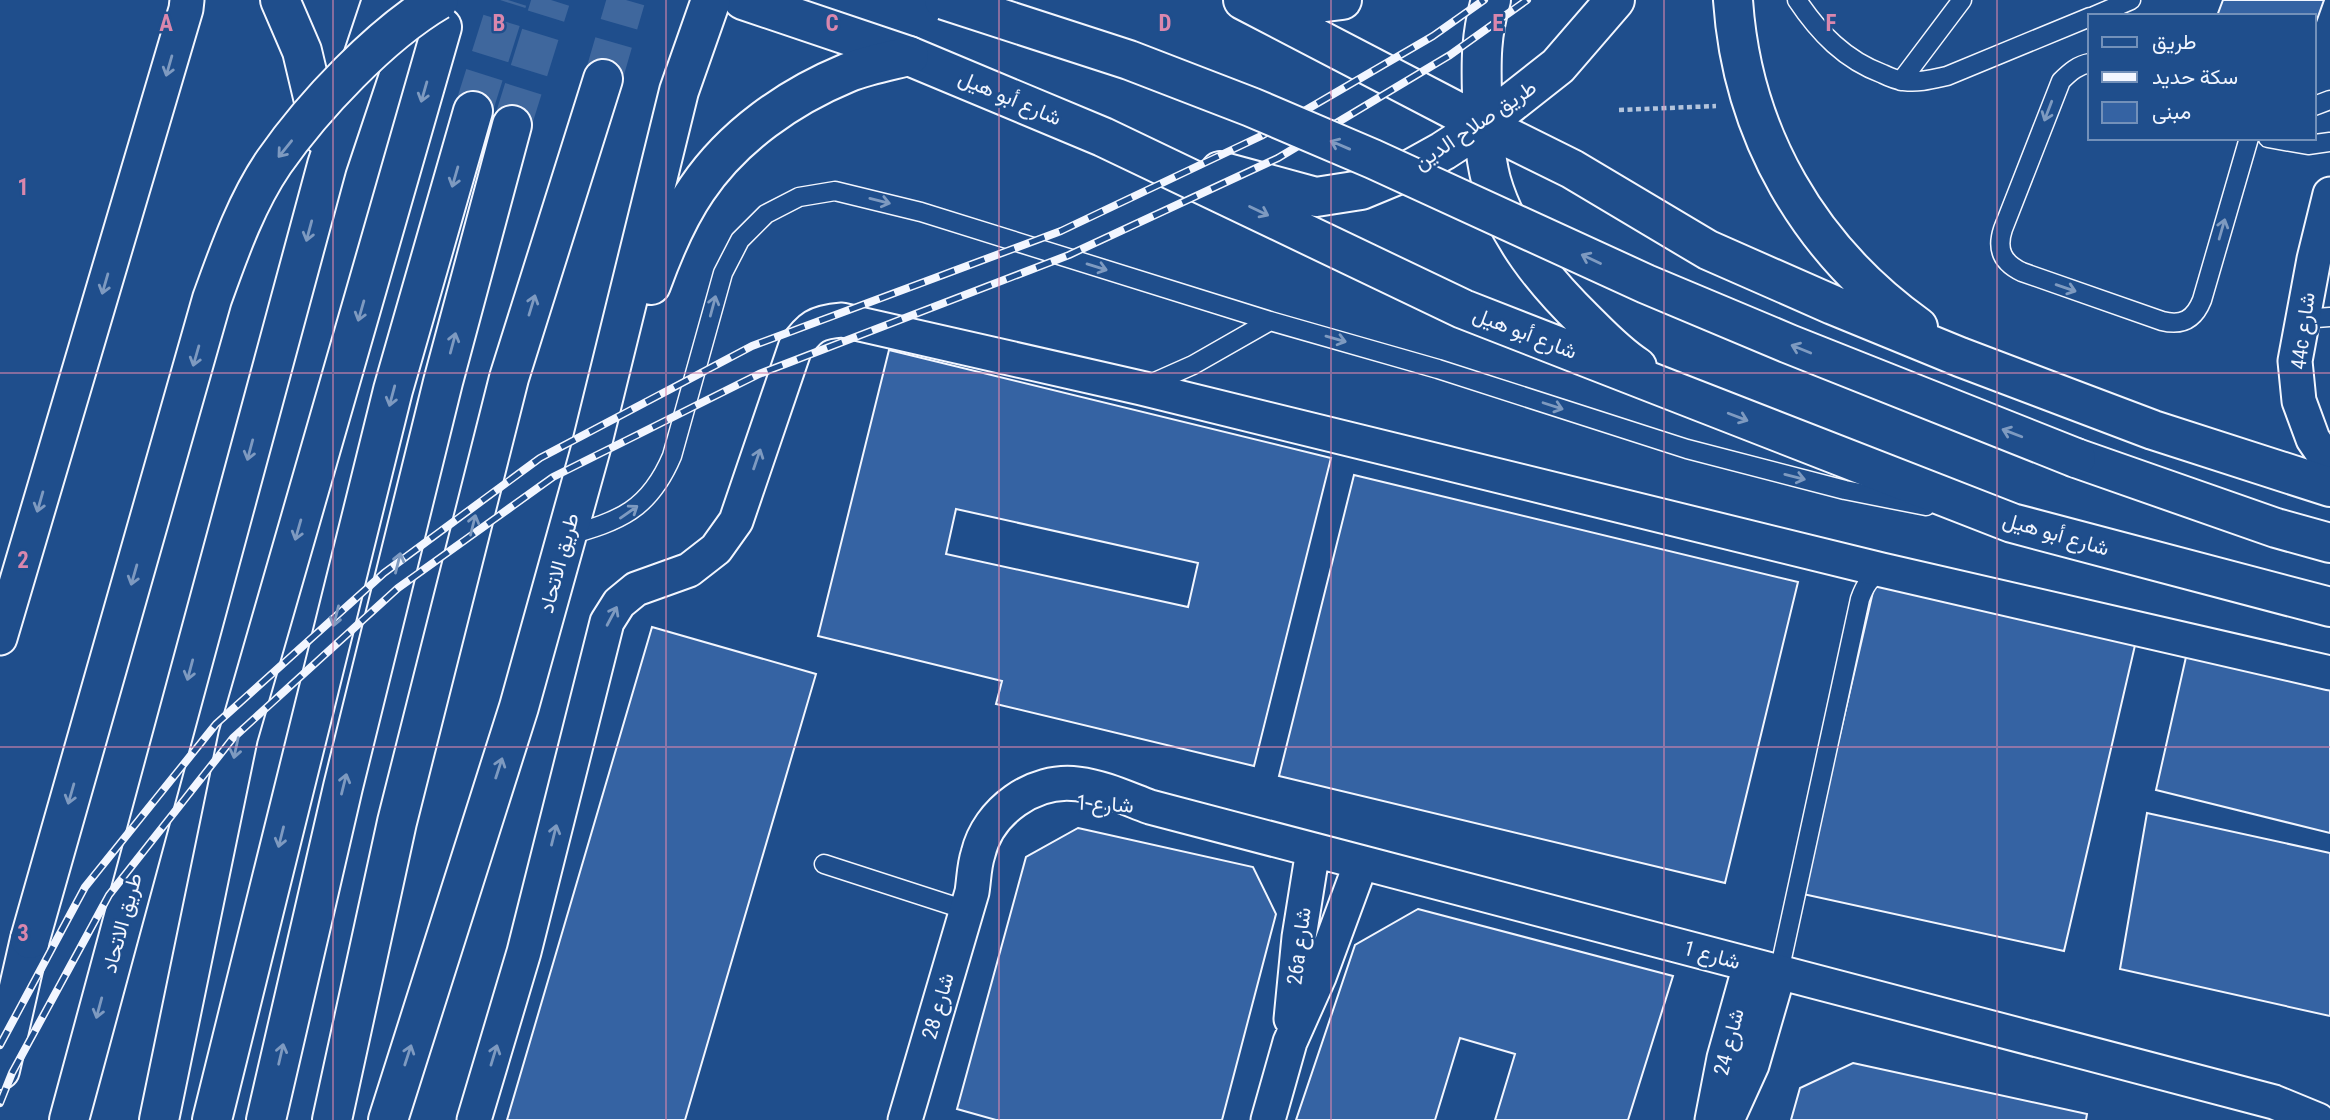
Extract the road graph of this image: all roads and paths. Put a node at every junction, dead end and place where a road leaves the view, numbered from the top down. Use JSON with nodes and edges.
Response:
{"nodes":[{"id":1,"x":187,"y":0,"type":"edge"},
{"id":2,"x":280,"y":0,"type":"edge"},
{"id":3,"x":382,"y":0,"type":"edge"},
{"id":4,"x":711,"y":0,"type":"edge"},
{"id":5,"x":743,"y":0,"type":"edge"},
{"id":6,"x":944,"y":0,"type":"edge"},
{"id":7,"x":1342,"y":0,"type":"edge"},
{"id":8,"x":1492,"y":0,"type":"edge"},
{"id":9,"x":1615,"y":0,"type":"edge"},
{"id":10,"x":1733,"y":0,"type":"edge"},
{"id":11,"x":1797,"y":0,"type":"edge"},
{"id":12,"x":1962,"y":0,"type":"edge"},
{"id":13,"x":2131,"y":0,"type":"edge"},
{"id":14,"x":1245,"y":1,"type":"edge"},
{"id":15,"x":441,"y":13,"type":"edge"},
{"id":16,"x":2099,"y":14,"type":"edge"},
{"id":17,"x":2088,"y":19,"type":"edge"},
{"id":18,"x":909,"y":56,"type":"junction"},
{"id":19,"x":2088,"y":64,"type":"edge"},
{"id":20,"x":603,"y":79,"type":"tunnel mouth"},
{"id":21,"x":1901,"y":81,"type":"junction"},
{"id":22,"x":1727,"y":105,"type":"dead end"},
{"id":23,"x":1619,"y":110,"type":"dead end"},
{"id":24,"x":473,"y":111,"type":"tunnel mouth"},
{"id":25,"x":512,"y":125,"type":"tunnel mouth"},
{"id":26,"x":1483,"y":125,"type":"junction"},
{"id":27,"x":1103,"y":137,"type":"junction"},
{"id":28,"x":2248,"y":140,"type":"edge"},
{"id":29,"x":2279,"y":140,"type":"edge"},
{"id":30,"x":2330,"y":142,"type":"edge"},
{"id":31,"x":327,"y":165,"type":"junction"},
{"id":32,"x":2330,"y":194,"type":"edge"},
{"id":33,"x":2316,"y":318,"type":"edge"},
{"id":34,"x":1270,"y":321,"type":"junction"},
{"id":35,"x":1959,"y":357,"type":"junction"},
{"id":36,"x":1141,"y":388,"type":"junction"},
{"id":37,"x":1683,"y":395,"type":"junction"},
{"id":38,"x":591,"y":448,"type":"junction"},
{"id":39,"x":2330,"y":464,"type":"edge"},
{"id":40,"x":2330,"y":487,"type":"edge"},
{"id":41,"x":2012,"y":523,"type":"junction"},
{"id":42,"x":566,"y":536,"type":"junction"},
{"id":43,"x":2330,"y":543,"type":"edge"},
{"id":44,"x":1882,"y":570,"type":"junction"},
{"id":45,"x":2330,"y":607,"type":"edge"},
{"id":46,"x":0,"y":638,"type":"edge"},
{"id":47,"x":2330,"y":673,"type":"edge"},
{"id":48,"x":1313,"y":850,"type":"junction"},
{"id":49,"x":1361,"y":863,"type":"junction"},
{"id":50,"x":824,"y":864,"type":"dead end"},
{"id":51,"x":969,"y":901,"type":"junction"},
{"id":52,"x":1764,"y":968,"type":"junction"},
{"id":53,"x":1290,"y":1042,"type":"junction"},
{"id":54,"x":0,"y":1070,"type":"edge"},
{"id":55,"x":2274,"y":1102,"type":"junction"},
{"id":56,"x":2330,"y":1104,"type":"edge"},
{"id":57,"x":69,"y":1120,"type":"edge"},
{"id":58,"x":159,"y":1120,"type":"edge"},
{"id":59,"x":212,"y":1120,"type":"edge"},
{"id":60,"x":266,"y":1120,"type":"edge"},
{"id":61,"x":332,"y":1120,"type":"edge"},
{"id":62,"x":388,"y":1120,"type":"edge"},
{"id":63,"x":474,"y":1120,"type":"edge"},
{"id":64,"x":905,"y":1120,"type":"edge"},
{"id":65,"x":1268,"y":1120,"type":"edge"},
{"id":66,"x":1712,"y":1120,"type":"edge"},
{"id":67,"x":1727,"y":1120,"type":"edge"},
{"id":68,"x":2318,"y":1120,"type":"edge"}],
"edges":[{"from":1,"to":46,"type":"street","one_way":true},
{"from":2,"to":31,"type":"main road"},
{"from":3,"to":31,"type":"main road","name":"طريق الاتحاد"},
{"from":4,"to":38,"type":"main road","name":"طريق الاتحاد"},
{"from":5,"to":18,"type":"main road","name":"شارع أبو هيل"},
{"from":43,"to":6,"type":"main road","one_way":true,"bridge":true},
{"from":7,"to":14,"type":"main road"},
{"from":8,"to":26,"type":"main road"},
{"from":9,"to":26,"type":"main road","name":"طريق صلاح الدين"},
{"from":10,"to":35,"type":"main road"},
{"from":11,"to":21,"type":"lane"},
{"from":12,"to":21,"type":"lane"},
{"from":13,"to":16,"type":"lane"},
{"from":14,"to":26,"type":"main road"},
{"from":15,"to":54,"type":"main road","one_way":true,"bridge":true},
{"from":15,"to":58,"type":"main road","one_way":true},
{"from":17,"to":21,"type":"lane"},
{"from":18,"to":27,"type":"main road","name":"شارع أبو هيل"},
{"from":18,"to":38,"type":"main road"},
{"from":19,"to":28,"type":"lane","one_way":true},
{"from":61,"to":20,"type":"main road","one_way":true},
{"from":22,"to":23,"type":"path"},
{"from":24,"to":59,"type":"main road","one_way":true},
{"from":60,"to":25,"type":"main road","one_way":true},
{"from":26,"to":27,"type":"main road","name":"طريق صلاح الدين"},
{"from":26,"to":35,"type":"main road"},
{"from":26,"to":37,"type":"main road"},
{"from":27,"to":37,"type":"main road","name":"شارع أبو هيل","one_way":true},
{"from":29,"to":30,"type":"lane"},
{"from":31,"to":57,"type":"main road","name":"طريق الاتحاد","one_way":true},
{"from":32,"to":33,"type":"street","name":"44c شارع"},
{"from":33,"to":39,"type":"street","name":"44c شارع"},
{"from":34,"to":36,"type":"lane"},
{"from":34,"to":41,"type":"lane","one_way":true},
{"from":42,"to":34,"type":"lane","one_way":true},
{"from":35,"to":40,"type":"main road"},
{"from":36,"to":44,"type":"street"},
{"from":63,"to":36,"type":"street","one_way":true},
{"from":37,"to":41,"type":"main road","name":"شارع أبو هيل","one_way":true},
{"from":38,"to":42,"type":"main road","name":"طريق الاتحاد"},
{"from":41,"to":45,"type":"main road","name":"شارع أبو هيل"},
{"from":62,"to":42,"type":"main road","name":"طريق الاتحاد","one_way":true},
{"from":44,"to":47,"type":"street"},
{"from":44,"to":52,"type":"lane"},
{"from":48,"to":49,"type":"street","name":"شارع 1"},
{"from":48,"to":51,"type":"street","name":"شارع 1"},
{"from":48,"to":53,"type":"street","name":"26a شارع"},
{"from":49,"to":52,"type":"street","name":"شارع 1"},
{"from":49,"to":53,"type":"street","name":"26a شارع"},
{"from":50,"to":51,"type":"lane"},
{"from":51,"to":64,"type":"street","name":"شارع 28"},
{"from":52,"to":55,"type":"street","name":"شارع 1"},
{"from":52,"to":66,"type":"street","name":"شارع 24"},
{"from":52,"to":67,"type":"street","name":"شارع 24"},
{"from":53,"to":65,"type":"street","name":"26a شارع"},
{"from":55,"to":56,"type":"street","name":"شارع 1"},
{"from":55,"to":68,"type":"street","name":"شارع 1"}]}
